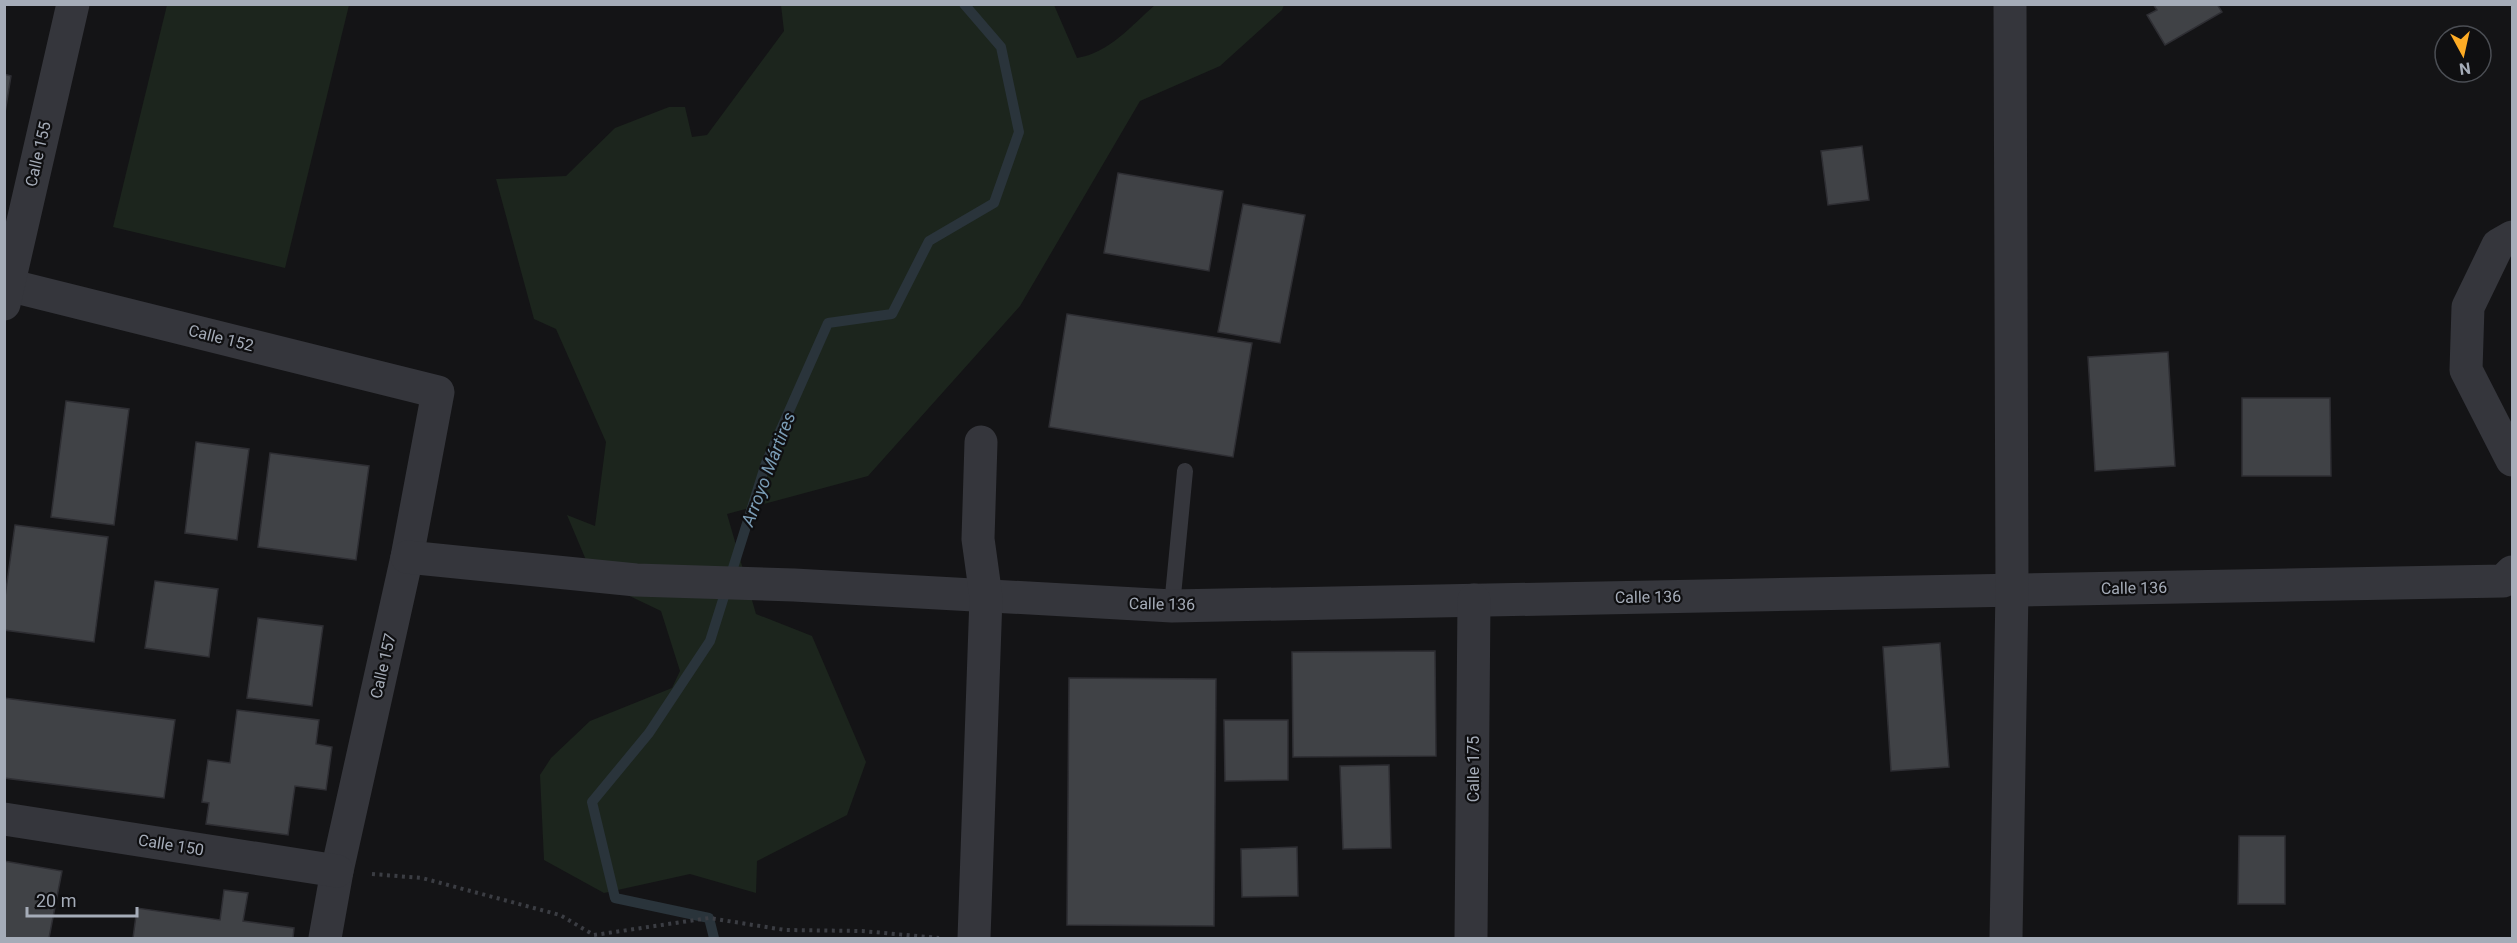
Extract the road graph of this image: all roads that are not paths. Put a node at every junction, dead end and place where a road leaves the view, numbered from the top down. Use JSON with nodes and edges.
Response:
{"nodes":[{"id":1,"x":73,"y":4,"type":"edge"},
{"id":2,"x":2010,"y":4,"type":"edge"},
{"id":3,"x":2505,"y":241,"type":"edge"},
{"id":4,"x":6,"y":291,"type":"edge"},
{"id":5,"x":438,"y":392,"type":"joint"},
{"id":6,"x":981,"y":442,"type":"dead end"},
{"id":7,"x":2512,"y":460,"type":"edge"},
{"id":8,"x":1185,"y":471,"type":"dead end"},
{"id":9,"x":407,"y":557,"type":"junction"},
{"id":10,"x":2508,"y":577,"type":"edge"},
{"id":11,"x":2012,"y":590,"type":"junction"},
{"id":12,"x":986,"y":597,"type":"junction"},
{"id":13,"x":1474,"y":600,"type":"junction"},
{"id":14,"x":1172,"y":606,"type":"junction"},
{"id":15,"x":4,"y":819,"type":"edge"},
{"id":16,"x":337,"y":871,"type":"junction"},
{"id":17,"x":325,"y":939,"type":"edge"},
{"id":18,"x":974,"y":939,"type":"edge"},
{"id":19,"x":1471,"y":939,"type":"edge"},
{"id":20,"x":2006,"y":939,"type":"edge"}],
"edges":[{"from":1,"to":4,"type":"street","name":"Calle 155"},
{"from":2,"to":11,"type":"street"},
{"from":3,"to":7,"type":"street"},
{"from":4,"to":5,"type":"street","name":"Calle 152"},
{"from":5,"to":9,"type":"street","name":"Calle 157"},
{"from":6,"to":12,"type":"street"},
{"from":8,"to":14,"type":"lane"},
{"from":9,"to":12,"type":"street","name":"Calle 136"},
{"from":9,"to":16,"type":"street","name":"Calle 157"},
{"from":10,"to":11,"type":"street","name":"Calle 136"},
{"from":11,"to":13,"type":"street","name":"Calle 136"},
{"from":11,"to":20,"type":"street"},
{"from":12,"to":14,"type":"street","name":"Calle 136"},
{"from":12,"to":18,"type":"street"},
{"from":13,"to":14,"type":"street","name":"Calle 136"},
{"from":13,"to":19,"type":"street","name":"Calle 175"},
{"from":15,"to":16,"type":"street","name":"Calle 150"},
{"from":16,"to":17,"type":"street","name":"Calle 157"}]}
